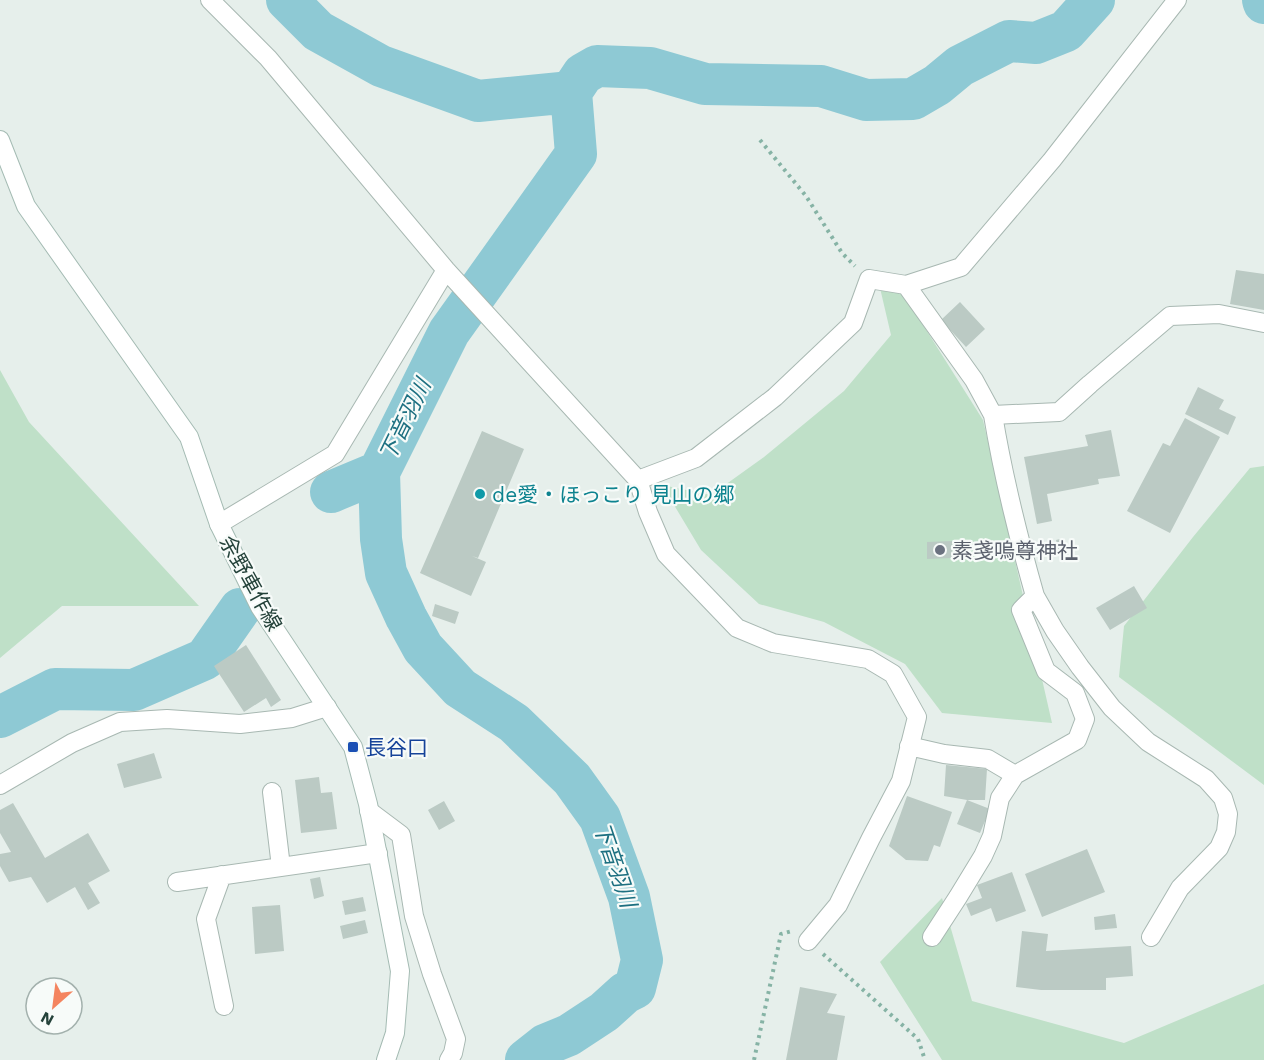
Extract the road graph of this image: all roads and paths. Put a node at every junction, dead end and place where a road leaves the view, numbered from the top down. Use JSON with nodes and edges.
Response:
{"nodes":[{"id":1,"x":210,"y":0,"type":"edge"},
{"id":2,"x":1177,"y":0,"type":"edge"},
{"id":3,"x":0,"y":140,"type":"edge"},
{"id":4,"x":760,"y":140,"type":"dead end"},
{"id":5,"x":446,"y":270,"type":"junction"},
{"id":6,"x":869,"y":279,"type":"junction"},
{"id":7,"x":906,"y":285,"type":"junction"},
{"id":8,"x":1264,"y":322,"type":"edge"},
{"id":9,"x":993,"y":415,"type":"junction"},
{"id":10,"x":638,"y":480,"type":"junction"},
{"id":11,"x":219,"y":524,"type":"junction"},
{"id":12,"x":1035,"y":596,"type":"junction"},
{"id":13,"x":327,"y":707,"type":"junction"},
{"id":14,"x":909,"y":746,"type":"junction"},
{"id":15,"x":1015,"y":775,"type":"junction"},
{"id":16,"x":0,"y":785,"type":"edge"},
{"id":17,"x":272,"y":792,"type":"dead end"},
{"id":18,"x":369,"y":811,"type":"junction"},
{"id":19,"x":378,"y":853,"type":"junction"},
{"id":20,"x":281,"y":867,"type":"junction"},
{"id":21,"x":222,"y":875,"type":"junction"},
{"id":22,"x":177,"y":882,"type":"dead end"},
{"id":23,"x":822,"y":924,"type":"junction"},
{"id":24,"x":932,"y":937,"type":"dead end"},
{"id":25,"x":1151,"y":937,"type":"dead end"},
{"id":26,"x":808,"y":941,"type":"joint"},
{"id":27,"x":224,"y":1006,"type":"dead end"},
{"id":28,"x":386,"y":1060,"type":"edge"},
{"id":29,"x":449,"y":1060,"type":"edge"},
{"id":30,"x":754,"y":1060,"type":"edge"},
{"id":31,"x":926,"y":1060,"type":"edge"}],
"edges":[{"from":1,"to":5,"type":"street"},
{"from":2,"to":7,"type":"street"},
{"from":3,"to":11,"type":"street","name":"余野車作線"},
{"from":4,"to":6,"type":"path"},
{"from":5,"to":10,"type":"street"},
{"from":5,"to":11,"type":"street"},
{"from":6,"to":7,"type":"street"},
{"from":6,"to":10,"type":"street"},
{"from":7,"to":9,"type":"street"},
{"from":8,"to":9,"type":"street"},
{"from":9,"to":12,"type":"street"},
{"from":10,"to":14,"type":"street"},
{"from":11,"to":13,"type":"street","name":"余野車作線"},
{"from":12,"to":15,"type":"street"},
{"from":12,"to":25,"type":"street"},
{"from":13,"to":16,"type":"street"},
{"from":13,"to":18,"type":"street","name":"余野車作線"},
{"from":14,"to":15,"type":"street"},
{"from":14,"to":23,"type":"street"},
{"from":15,"to":24,"type":"street"},
{"from":17,"to":20,"type":"street"},
{"from":18,"to":19,"type":"street","name":"余野車作線"},
{"from":18,"to":29,"type":"street"},
{"from":19,"to":20,"type":"street"},
{"from":19,"to":28,"type":"street","name":"余野車作線"},
{"from":20,"to":21,"type":"street"},
{"from":21,"to":22,"type":"street"},
{"from":21,"to":27,"type":"street"},
{"from":23,"to":26,"type":"street"},
{"from":23,"to":30,"type":"path"},
{"from":26,"to":31,"type":"path"}]}
